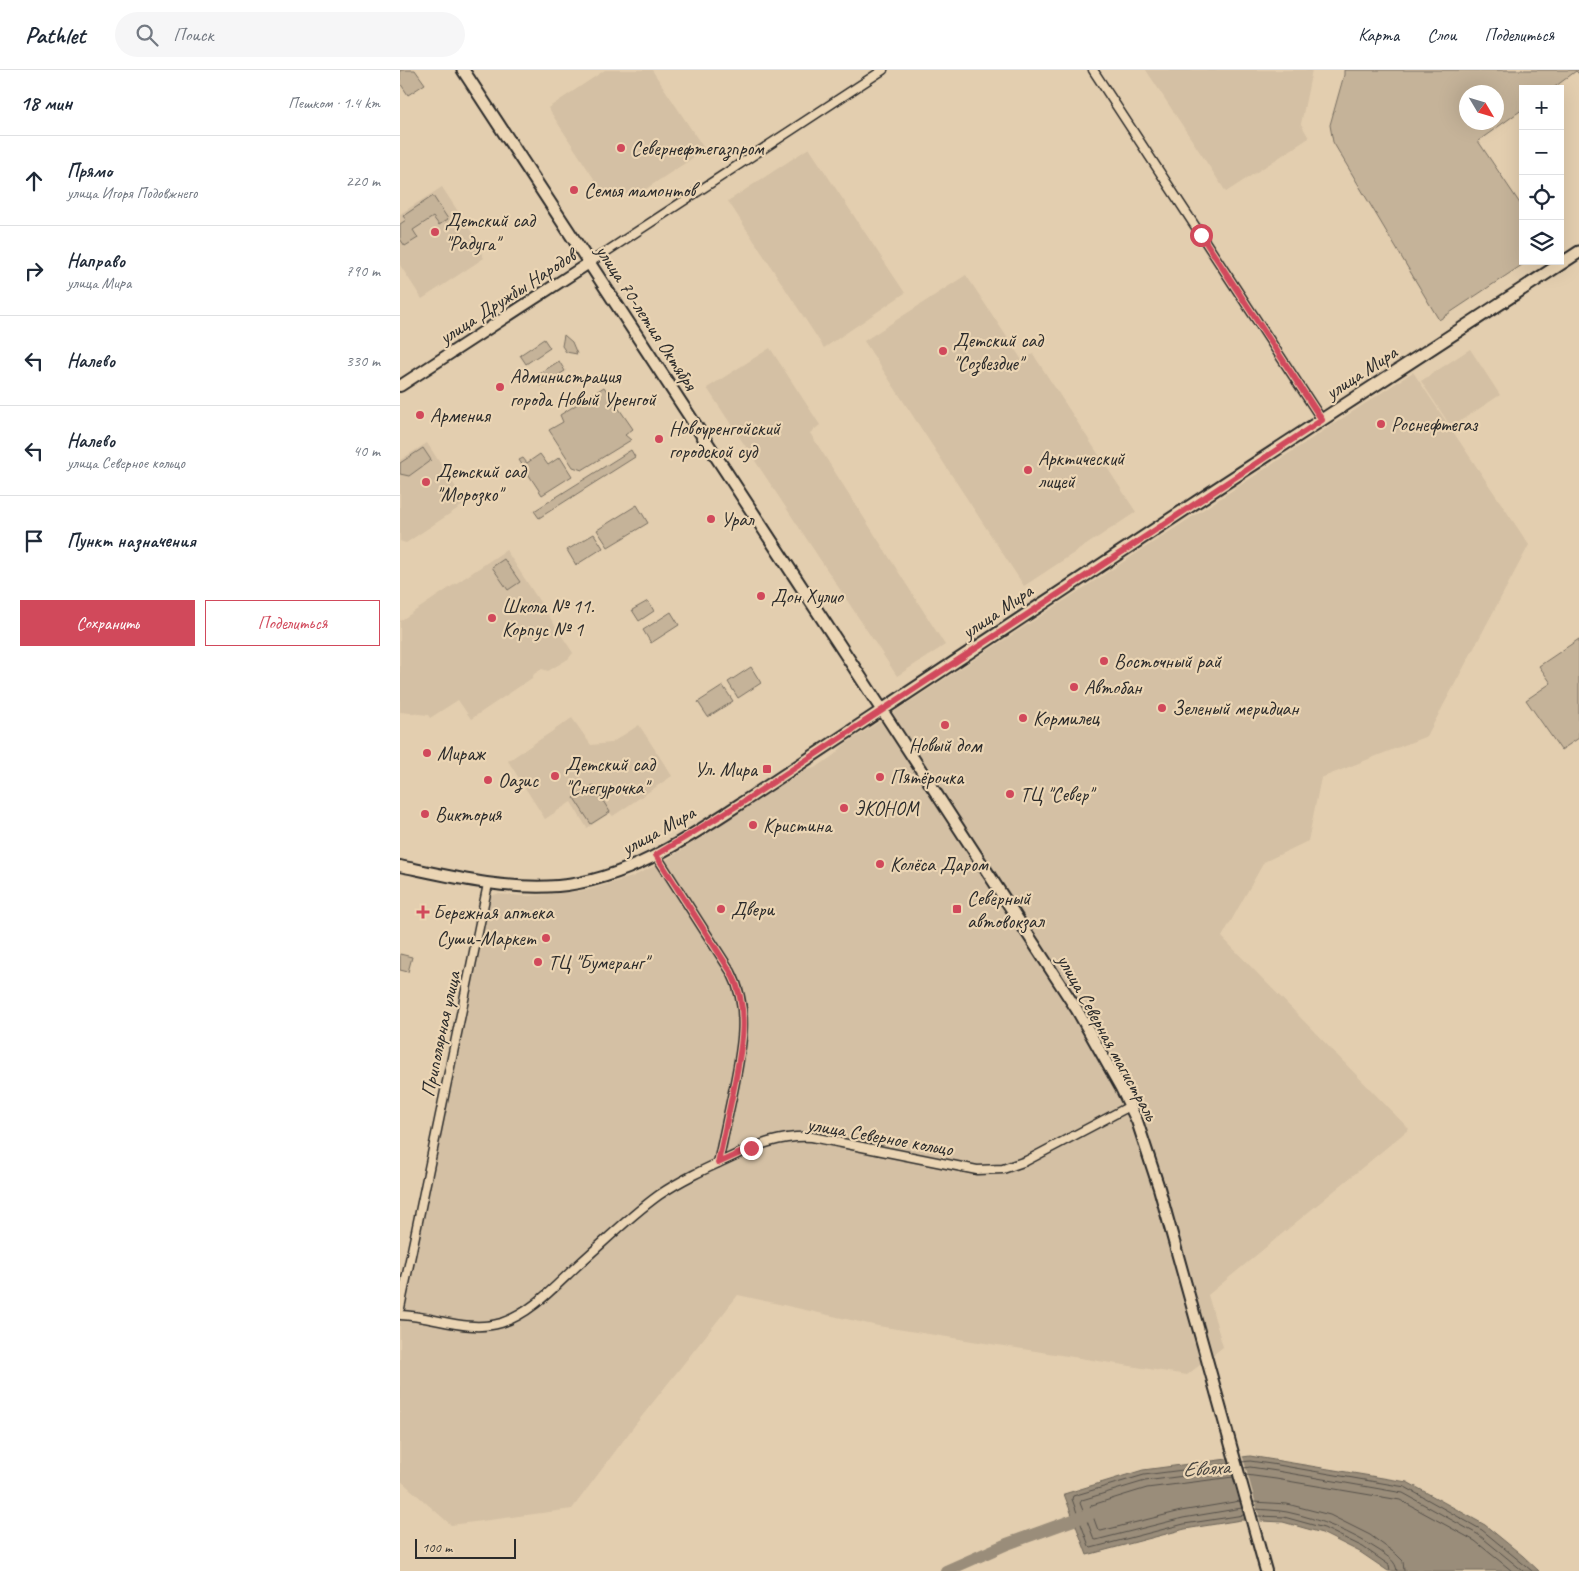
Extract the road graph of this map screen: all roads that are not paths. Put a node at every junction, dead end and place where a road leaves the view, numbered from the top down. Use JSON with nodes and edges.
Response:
{"nodes":[{"id":1,"x":463,"y":70,"type":"edge"},
{"id":2,"x":884,"y":70,"type":"edge"},
{"id":3,"x":1093,"y":70,"type":"edge"},
{"id":4,"x":1579,"y":252,"type":"edge"},
{"id":5,"x":589,"y":263,"type":"junction"},
{"id":6,"x":400,"y":386,"type":"edge"},
{"id":7,"x":1322,"y":420,"type":"junction"},
{"id":8,"x":882,"y":710,"type":"junction"},
{"id":9,"x":656,"y":855,"type":"junction"},
{"id":10,"x":400,"y":866,"type":"edge"},
{"id":11,"x":488,"y":884,"type":"junction"},
{"id":12,"x":1130,"y":1106,"type":"junction"},
{"id":13,"x":718,"y":1163,"type":"junction"},
{"id":14,"x":400,"y":1308,"type":"edge"},
{"id":15,"x":400,"y":1315,"type":"edge"},
{"id":16,"x":1265,"y":1568,"type":"edge"}],
"edges":[{"from":1,"to":5,"type":"main road","name":"улица 70-летия Октября"},
{"from":2,"to":5,"type":"street","name":"улица Дружбы Народов"},
{"from":3,"to":7,"type":"street"},
{"from":4,"to":7,"type":"main road","name":"улица Мира"},
{"from":5,"to":6,"type":"street","name":"улица Дружбы Народов"},
{"from":5,"to":8,"type":"main road","name":"улица 70-летия Октября"},
{"from":7,"to":8,"type":"main road","name":"улица Мира"},
{"from":8,"to":9,"type":"street","name":"улица Мира"},
{"from":8,"to":12,"type":"street","name":"улица Северная магистраль"},
{"from":9,"to":11,"type":"street","name":"улица Мира"},
{"from":9,"to":13,"type":"street"},
{"from":10,"to":11,"type":"street","name":"улица Мира"},
{"from":11,"to":14,"type":"street","name":"Приполярная улица"},
{"from":12,"to":13,"type":"street","name":"улица Северное кольцо"},
{"from":12,"to":16,"type":"street","name":"улица Северная магистраль"},
{"from":13,"to":15,"type":"street","name":"улица Северное кольцо"}]}
